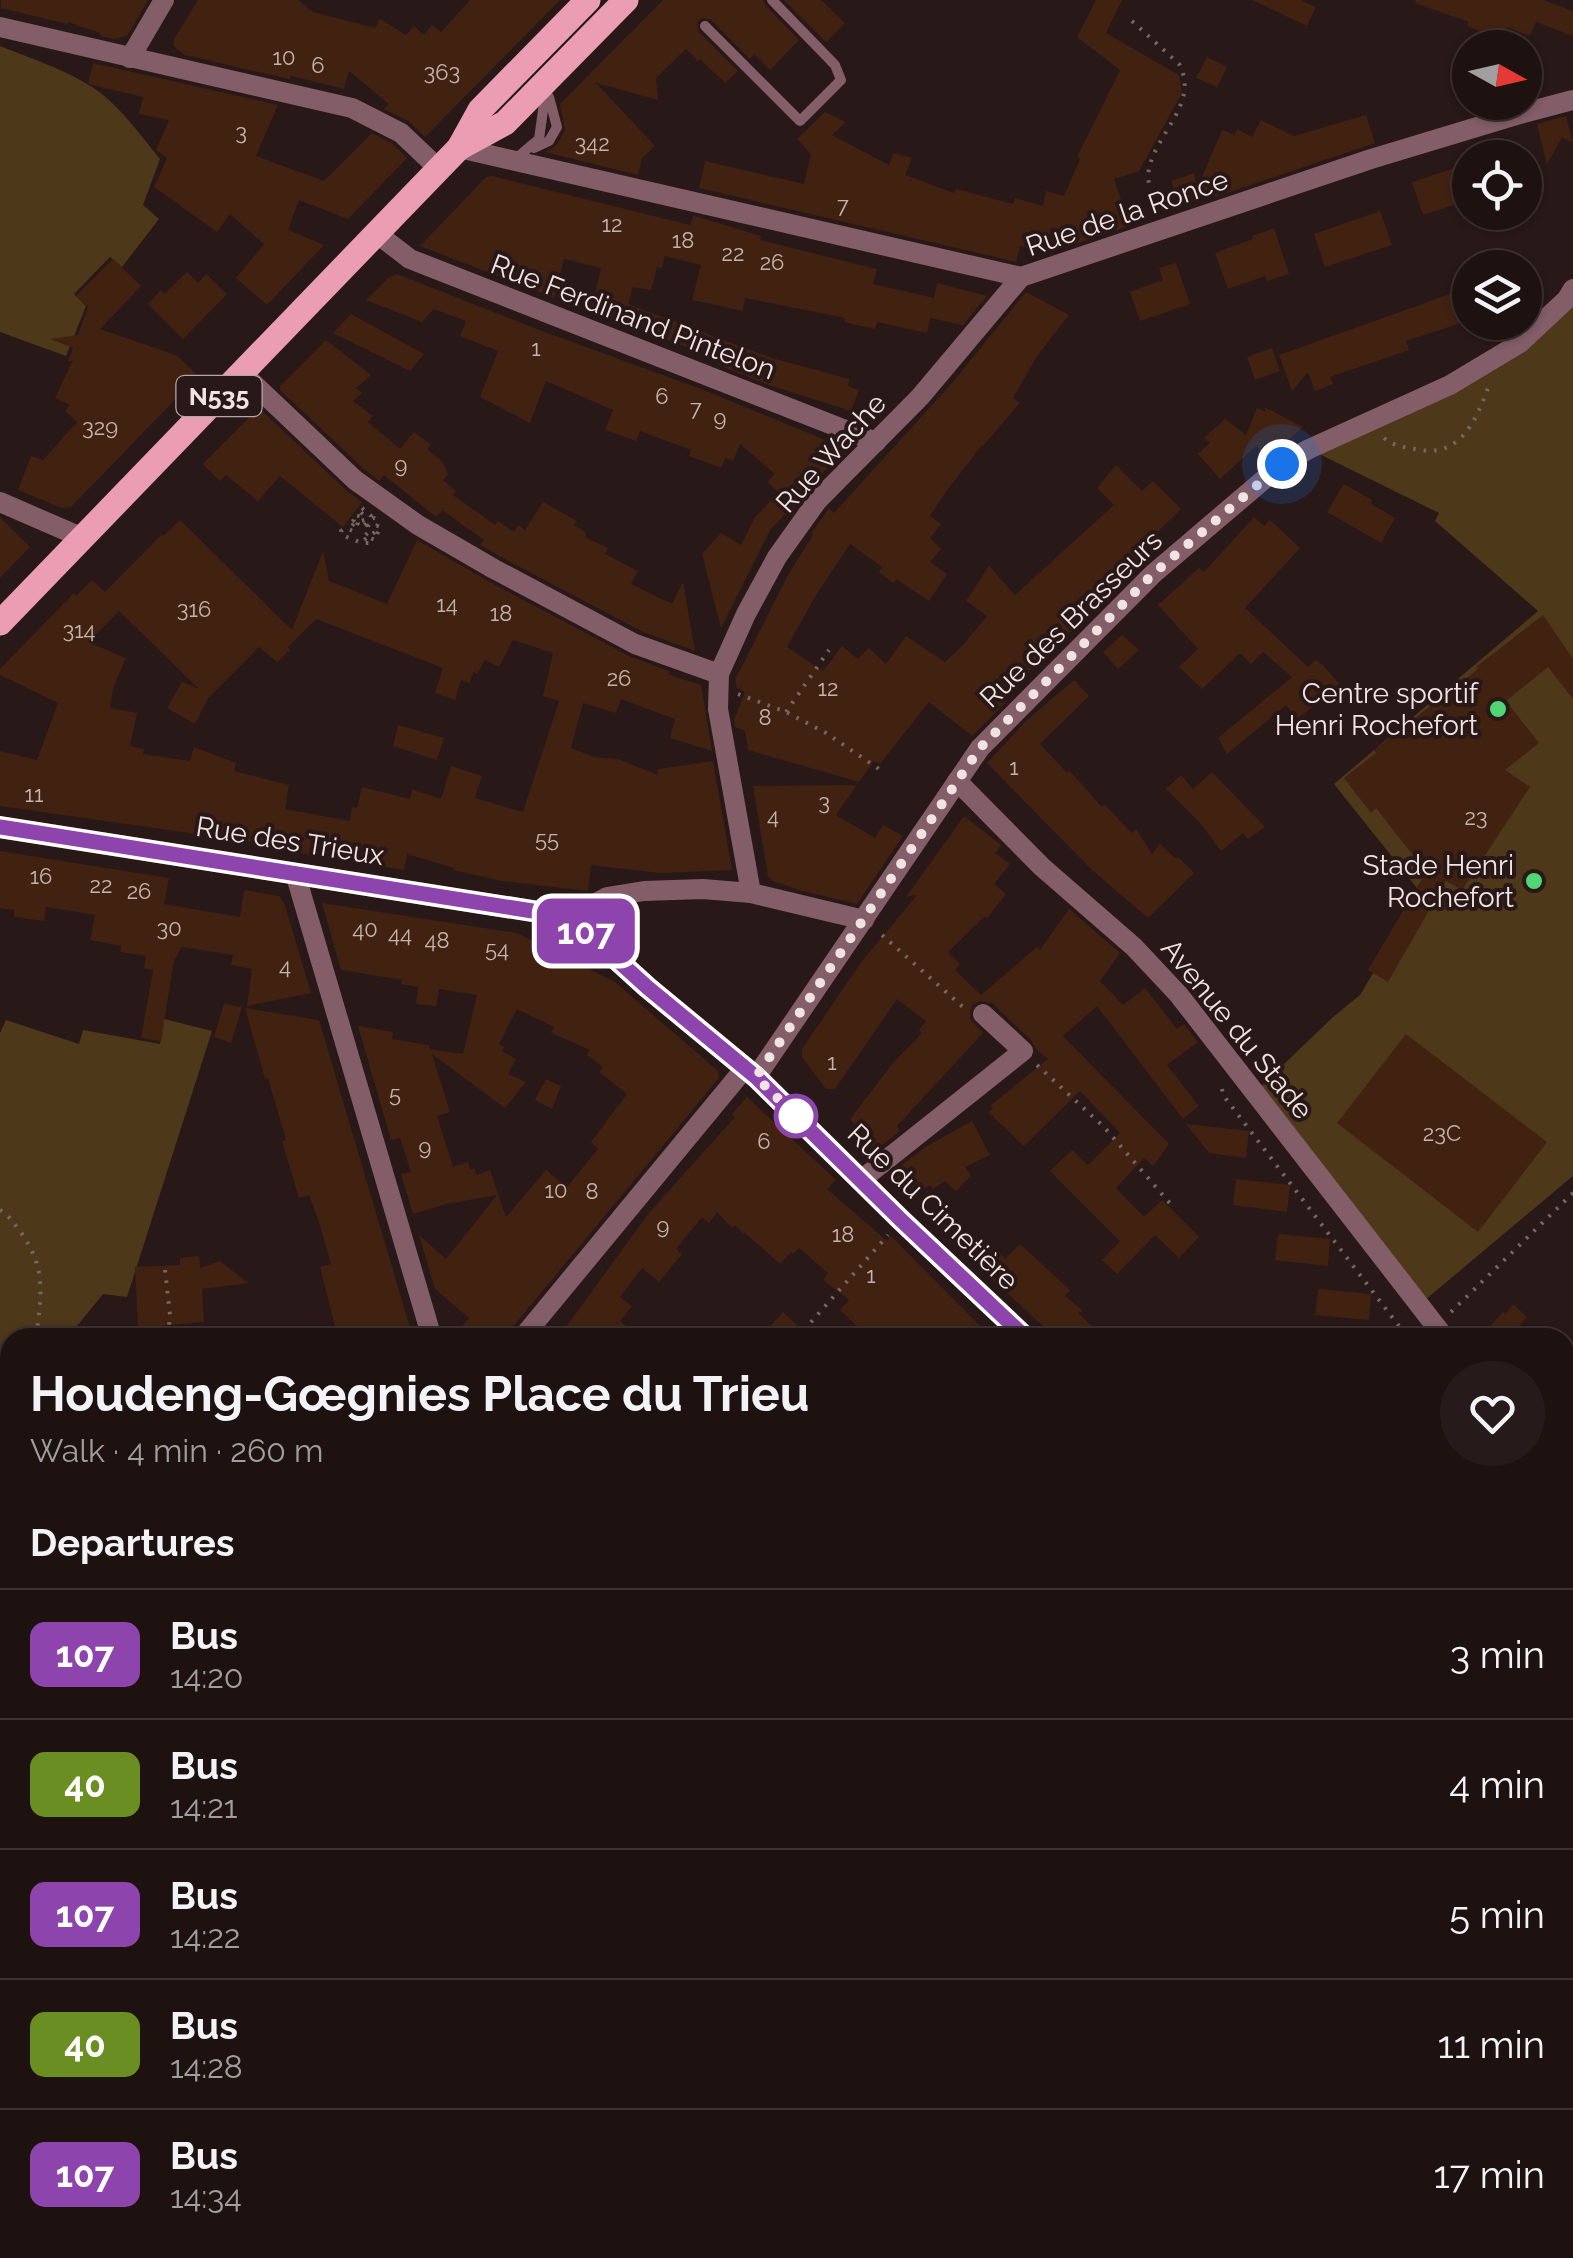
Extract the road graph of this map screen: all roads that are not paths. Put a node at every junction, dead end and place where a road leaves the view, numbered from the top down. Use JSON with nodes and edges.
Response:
{"nodes":[{"id":1,"x":164,"y":0,"type":"edge"},
{"id":2,"x":588,"y":0,"type":"edge"},
{"id":3,"x":610,"y":0,"type":"edge"},
{"id":4,"x":626,"y":0,"type":"edge"},
{"id":5,"x":772,"y":0,"type":"edge"},
{"id":6,"x":705,"y":26,"type":"dead end"},
{"id":7,"x":0,"y":27,"type":"edge"},
{"id":8,"x":566,"y":44,"type":"dead end"},
{"id":9,"x":553,"y":53,"type":"dead end"},
{"id":10,"x":130,"y":58,"type":"junction"},
{"id":11,"x":512,"y":78,"type":"junction"},
{"id":12,"x":547,"y":84,"type":"junction"},
{"id":13,"x":1573,"y":100,"type":"edge"},
{"id":14,"x":459,"y":148,"type":"junction"},
{"id":15,"x":516,"y":158,"type":"junction"},
{"id":16,"x":438,"y":169,"type":"junction"},
{"id":17,"x":376,"y":233,"type":"junction"},
{"id":18,"x":1022,"y":278,"type":"junction"},
{"id":19,"x":1573,"y":289,"type":"edge"},
{"id":20,"x":241,"y":372,"type":"junction"},
{"id":21,"x":876,"y":442,"type":"junction"},
{"id":22,"x":0,"y":502,"type":"edge"},
{"id":23,"x":83,"y":538,"type":"junction"},
{"id":24,"x":0,"y":623,"type":"edge"},
{"id":25,"x":719,"y":681,"type":"junction"},
{"id":26,"x":957,"y":781,"type":"junction"},
{"id":27,"x":0,"y":826,"type":"edge"},
{"id":28,"x":295,"y":873,"type":"junction"},
{"id":29,"x":751,"y":892,"type":"junction"},
{"id":30,"x":570,"y":917,"type":"junction"},
{"id":31,"x":864,"y":920,"type":"junction"},
{"id":32,"x":983,"y":1014,"type":"road end"},
{"id":33,"x":750,"y":1072,"type":"junction"},
{"id":34,"x":861,"y":1180,"type":"junction"},
{"id":35,"x":429,"y":1328,"type":"edge"},
{"id":36,"x":531,"y":1328,"type":"edge"},
{"id":37,"x":1015,"y":1328,"type":"edge"},
{"id":38,"x":1437,"y":1328,"type":"edge"}],
"edges":[{"from":1,"to":10,"type":"street"},
{"from":2,"to":11,"type":"main road","number":"N535"},
{"from":3,"to":8,"type":"lane"},
{"from":4,"to":12,"type":"main road","number":"N535"},
{"from":5,"to":6,"type":"lane"},
{"from":7,"to":10,"type":"street"},
{"from":9,"to":11,"type":"lane"},
{"from":10,"to":16,"type":"street"},
{"from":11,"to":14,"type":"main road","number":"N535"},
{"from":12,"to":14,"type":"main road","number":"N535"},
{"from":12,"to":15,"type":"lane"},
{"from":13,"to":18,"type":"street","name":"Rue de la Ronce"},
{"from":14,"to":15,"type":"street","name":"Rue de la Ronce"},
{"from":14,"to":16,"type":"main road","number":"N535"},
{"from":15,"to":18,"type":"street","name":"Rue de la Ronce"},
{"from":16,"to":17,"type":"main road","number":"N535"},
{"from":17,"to":20,"type":"main road","number":"N535"},
{"from":17,"to":21,"type":"street","name":"Rue Ferdinand Pintelon"},
{"from":18,"to":21,"type":"street","name":"Rue Wache"},
{"from":19,"to":26,"type":"street","name":"Rue des Brasseurs"},
{"from":20,"to":23,"type":"main road","number":"N535"},
{"from":20,"to":25,"type":"street"},
{"from":21,"to":25,"type":"street","name":"Rue Wache"},
{"from":22,"to":23,"type":"street"},
{"from":23,"to":24,"type":"main road","number":"N535"},
{"from":25,"to":29,"type":"street","name":"Rue Wache"},
{"from":26,"to":31,"type":"street","name":"Rue des Brasseurs"},
{"from":26,"to":38,"type":"street","name":"Avenue du Stade"},
{"from":27,"to":28,"type":"street","name":"Rue des Trieux"},
{"from":28,"to":30,"type":"street","name":"Rue des Trieux"},
{"from":28,"to":35,"type":"street"},
{"from":29,"to":30,"type":"street"},
{"from":29,"to":31,"type":"street"},
{"from":30,"to":33,"type":"street","name":"Rue du Cimetière"},
{"from":31,"to":33,"type":"street","name":"Rue des Brasseurs"},
{"from":32,"to":34,"type":"street"},
{"from":33,"to":34,"type":"street","name":"Rue du Cimetière"},
{"from":33,"to":36,"type":"street","name":"Rue des Brasseurs"},
{"from":34,"to":37,"type":"street","name":"Rue du Cimetière"}]}
